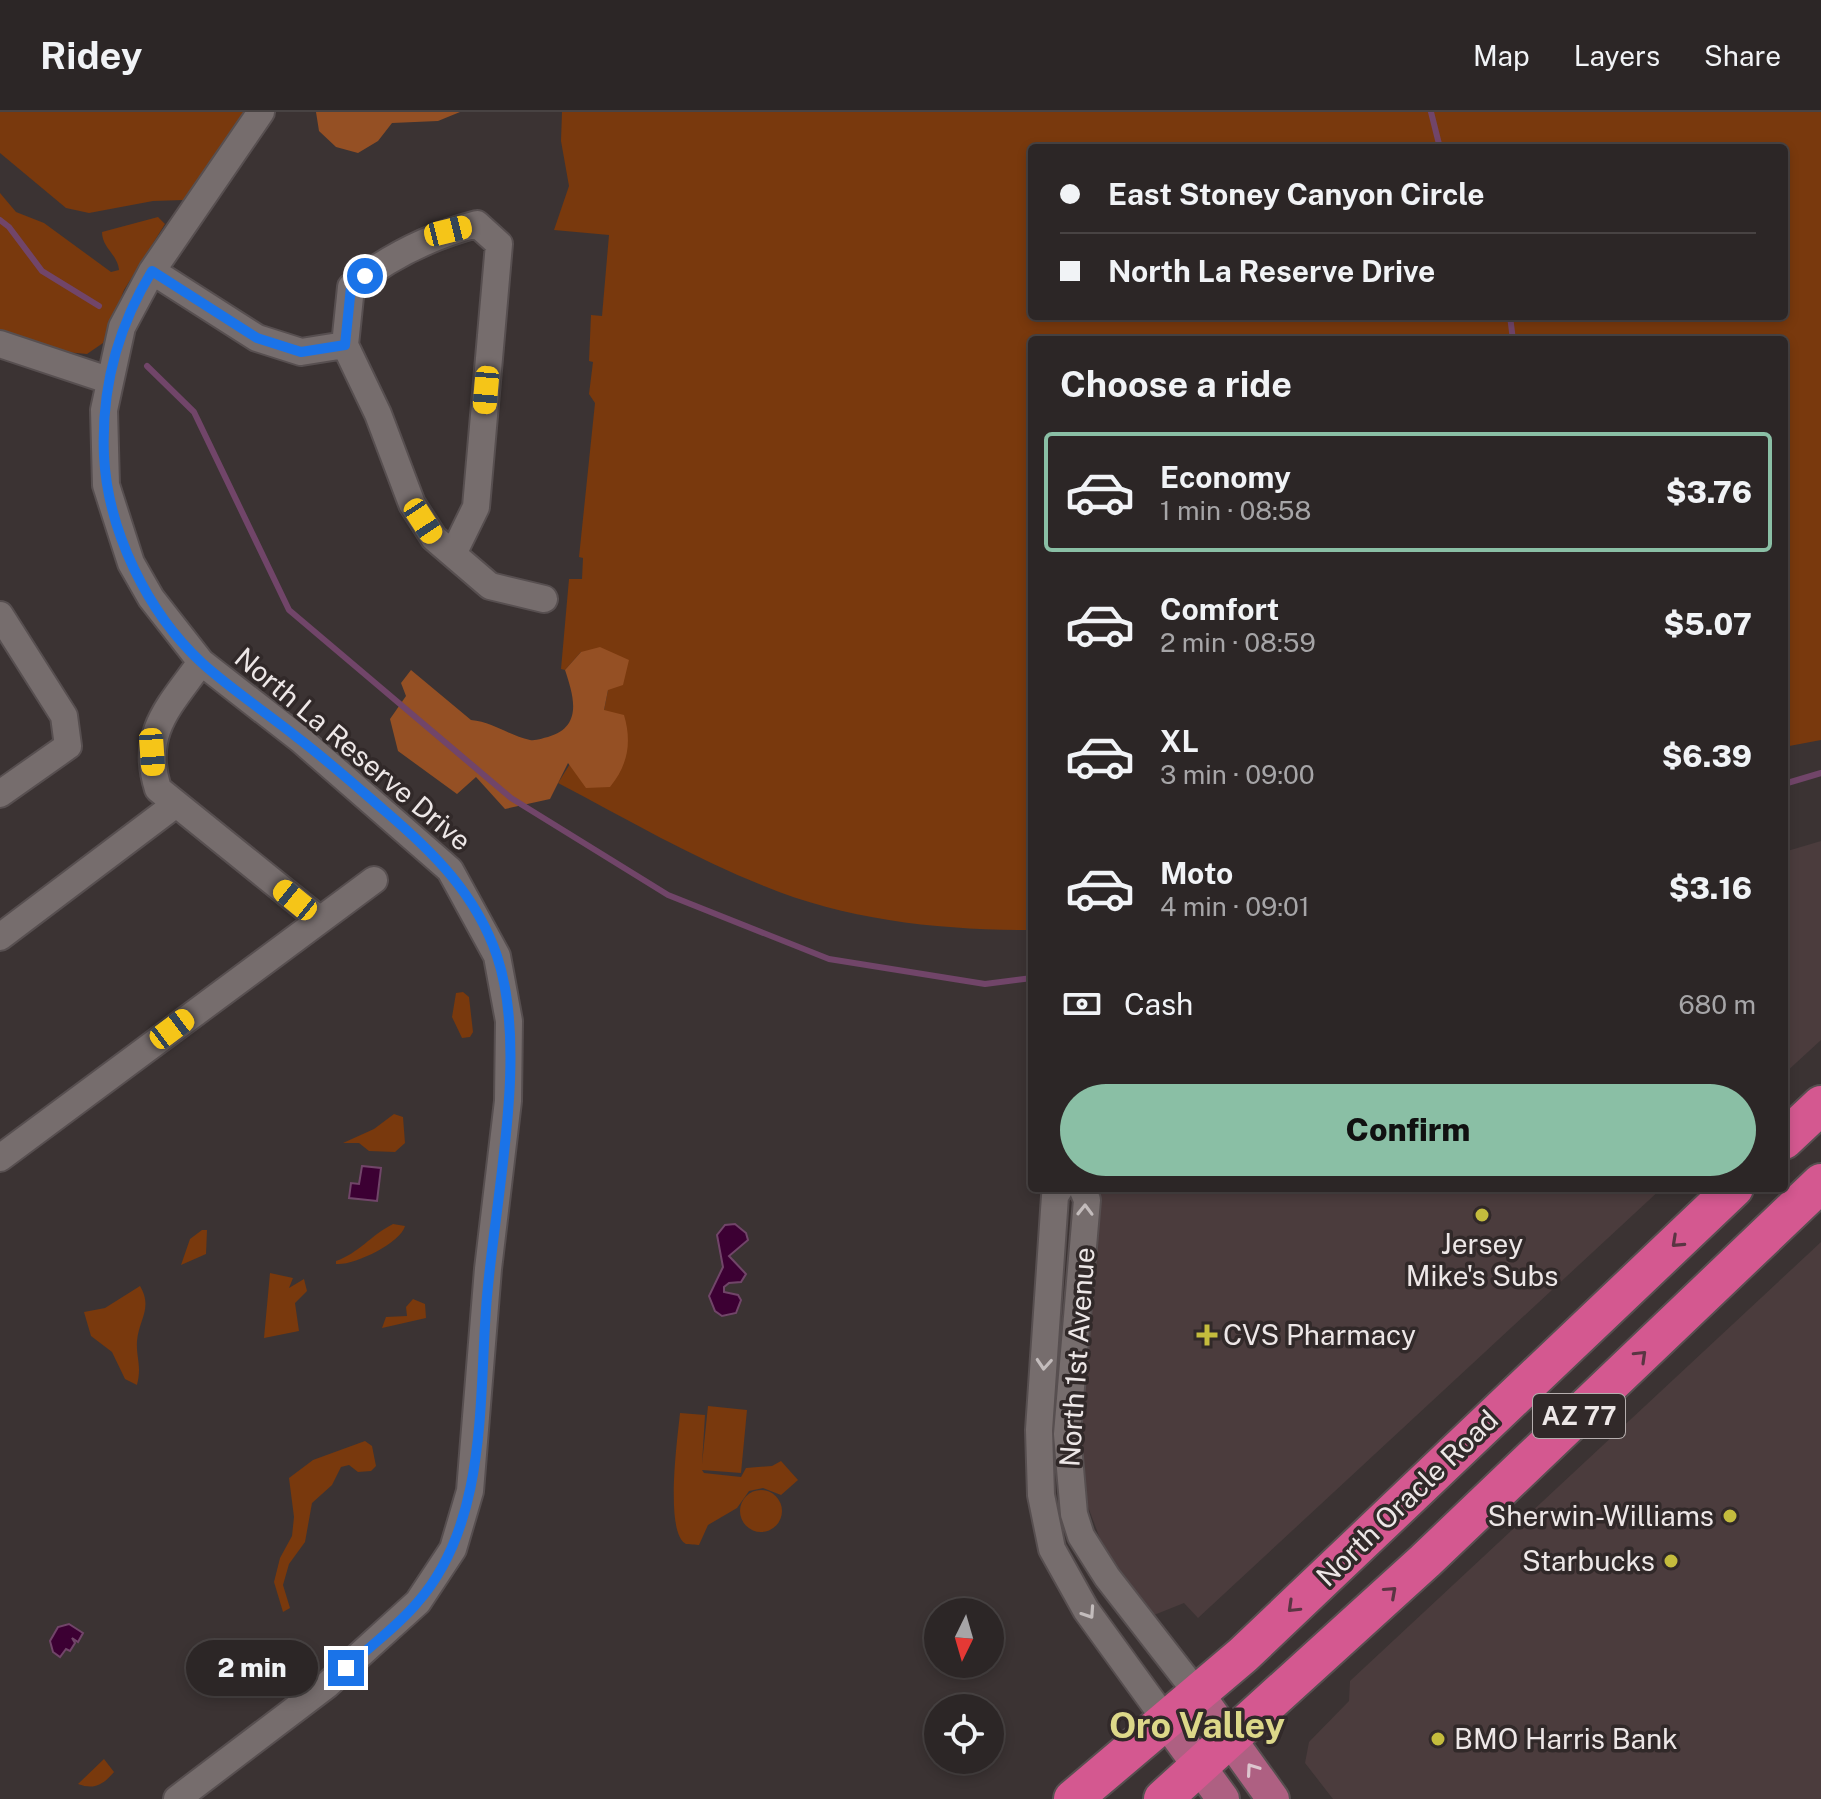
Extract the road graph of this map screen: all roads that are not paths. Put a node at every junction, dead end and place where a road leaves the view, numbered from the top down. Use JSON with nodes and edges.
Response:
{"nodes":[{"id":1,"x":261,"y":112,"type":"edge"},
{"id":2,"x":152,"y":271,"type":"junction"},
{"id":3,"x":0,"y":344,"type":"edge"},
{"id":4,"x":345,"y":345,"type":"junction"},
{"id":5,"x":108,"y":380,"type":"junction"},
{"id":6,"x":454,"y":552,"type":"junction"},
{"id":7,"x":544,"y":599,"type":"dead end"},
{"id":8,"x":0,"y":615,"type":"edge"},
{"id":9,"x":201,"y":662,"type":"junction"},
{"id":10,"x":0,"y":794,"type":"edge"},
{"id":11,"x":176,"y":804,"type":"junction"},
{"id":12,"x":374,"y":880,"type":"dead end"},
{"id":13,"x":319,"y":919,"type":"junction"},
{"id":14,"x":0,"y":937,"type":"edge"},
{"id":15,"x":1821,"y":1105,"type":"edge"},
{"id":16,"x":1788,"y":1136,"type":"edge"},
{"id":17,"x":0,"y":1158,"type":"edge"},
{"id":18,"x":1821,"y":1183,"type":"edge"},
{"id":19,"x":1058,"y":1192,"type":"edge"},
{"id":20,"x":1084,"y":1192,"type":"edge"},
{"id":21,"x":1730,"y":1192,"type":"edge"},
{"id":22,"x":1081,"y":1536,"type":"junction"},
{"id":23,"x":1052,"y":1549,"type":"junction"},
{"id":24,"x":1197,"y":1693,"type":"junction"},
{"id":25,"x":1165,"y":1719,"type":"junction"},
{"id":26,"x":1230,"y":1738,"type":"junction"},
{"id":27,"x":1199,"y":1767,"type":"junction"},
{"id":28,"x":177,"y":1799,"type":"edge"},
{"id":29,"x":1073,"y":1799,"type":"edge"},
{"id":30,"x":1163,"y":1799,"type":"edge"},
{"id":31,"x":1223,"y":1799,"type":"edge"},
{"id":32,"x":1273,"y":1799,"type":"edge"}],
"edges":[{"from":1,"to":2,"type":"street","name":"North La Reserve Drive"},
{"from":2,"to":4,"type":"street"},
{"from":2,"to":5,"type":"street","name":"North La Reserve Drive"},
{"from":3,"to":5,"type":"street"},
{"from":4,"to":6,"type":"street"},
{"from":4,"to":6,"type":"street"},
{"from":5,"to":9,"type":"street","name":"North La Reserve Drive"},
{"from":6,"to":7,"type":"street"},
{"from":8,"to":10,"type":"street"},
{"from":9,"to":11,"type":"street"},
{"from":9,"to":28,"type":"street","name":"North La Reserve Drive"},
{"from":11,"to":13,"type":"street"},
{"from":11,"to":14,"type":"street"},
{"from":12,"to":13,"type":"street"},
{"from":13,"to":17,"type":"street"},
{"from":15,"to":16,"type":"highway"},
{"from":26,"to":18,"type":"highway","name":"North Oracle Road","number":"AZ 77","one_way":true},
{"from":19,"to":23,"type":"street","name":"North 1st Avenue","one_way":true},
{"from":22,"to":20,"type":"street","name":"North 1st Avenue","one_way":true},
{"from":21,"to":24,"type":"highway","name":"North Oracle Road","number":"AZ 77","one_way":true},
{"from":22,"to":23,"type":"street"},
{"from":22,"to":24,"type":"street","name":"North 1st Avenue"},
{"from":23,"to":25,"type":"street","name":"North 1st Avenue","one_way":true},
{"from":24,"to":25,"type":"highway","name":"North Oracle Road","number":"AZ 77"},
{"from":24,"to":26,"type":"main road","name":"North 1st Avenue"},
{"from":25,"to":27,"type":"main road","name":"North 1st Avenue"},
{"from":25,"to":29,"type":"highway","name":"North Oracle Road","number":"AZ 77"},
{"from":26,"to":27,"type":"highway","name":"North Oracle Road","number":"AZ 77"},
{"from":32,"to":26,"type":"main road","name":"North 1st Avenue","one_way":true},
{"from":27,"to":30,"type":"highway","name":"North Oracle Road","number":"AZ 77"},
{"from":27,"to":31,"type":"main road","name":"North 1st Avenue"}]}
